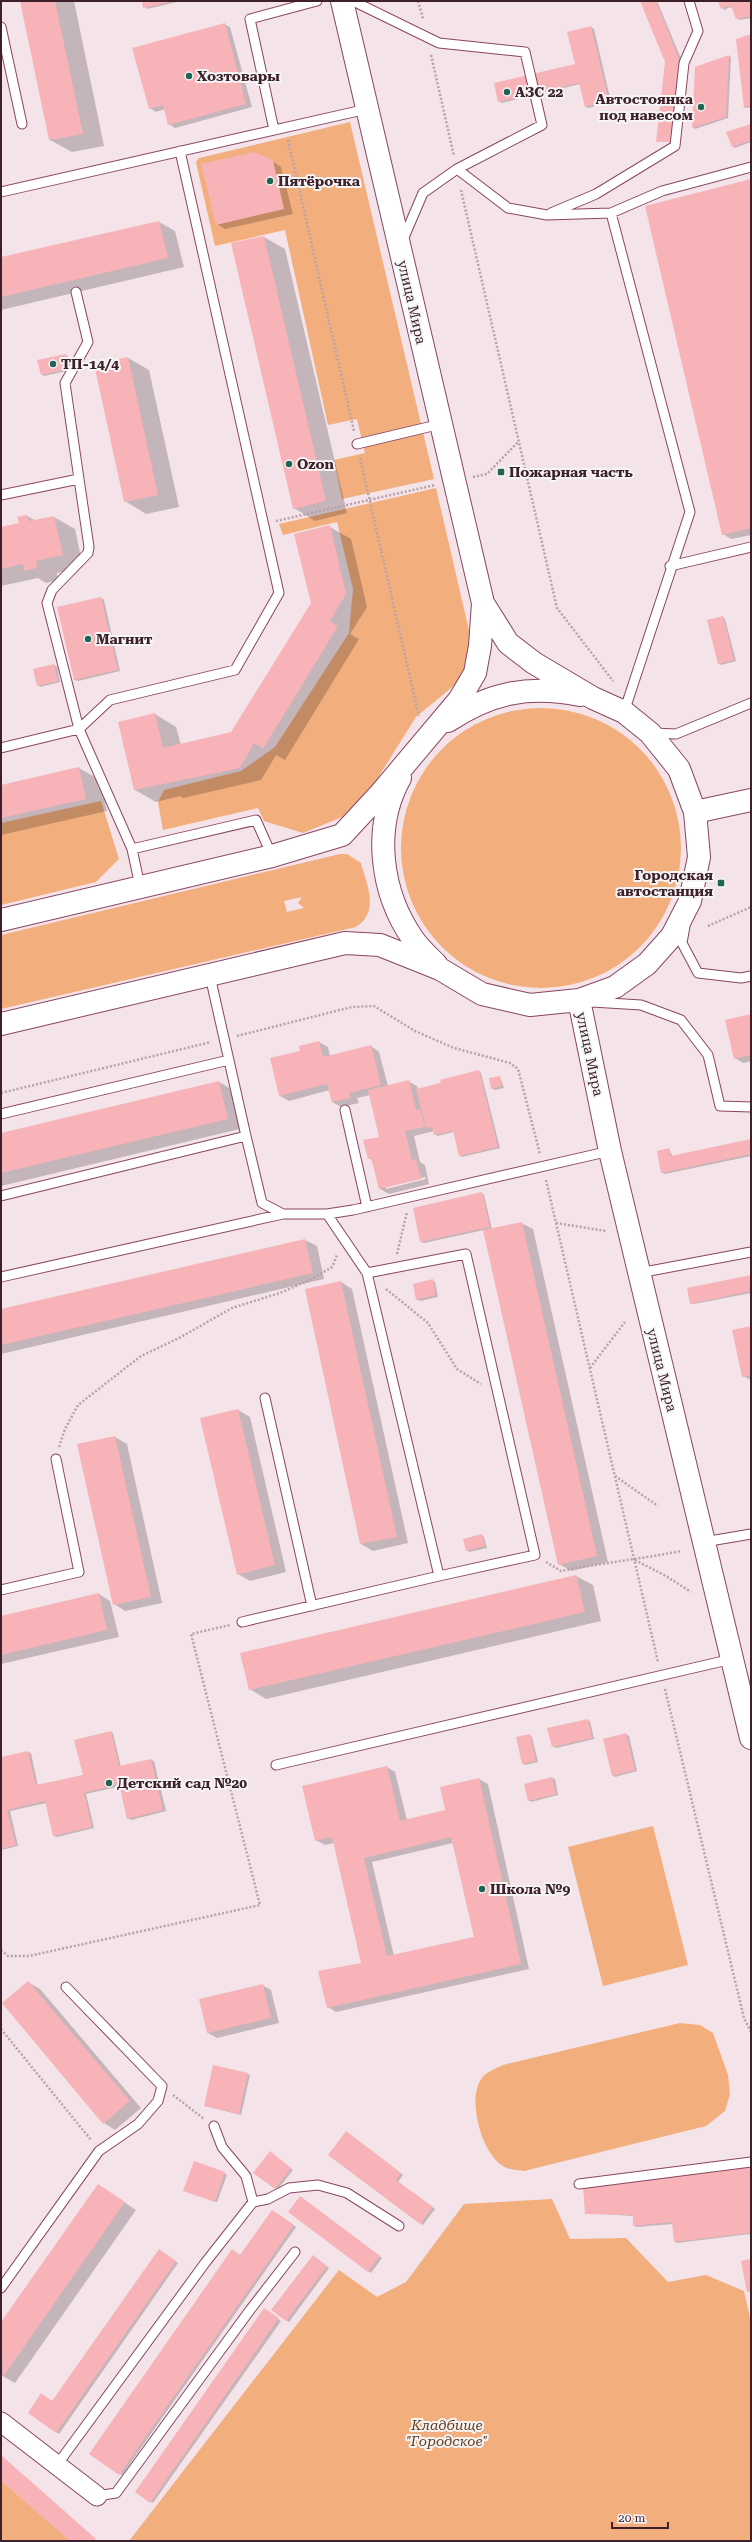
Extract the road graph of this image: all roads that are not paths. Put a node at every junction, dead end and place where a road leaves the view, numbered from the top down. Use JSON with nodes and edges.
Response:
{"nodes":[{"id":1,"x":317,"y":1,"type":"edge"},
{"id":2,"x":342,"y":1,"type":"edge"},
{"id":3,"x":352,"y":1,"type":"edge"},
{"id":4,"x":689,"y":1,"type":"edge"},
{"id":5,"x":1,"y":27,"type":"edge"},
{"id":6,"x":368,"y":109,"type":"junction"},
{"id":7,"x":22,"y":124,"type":"dead end"},
{"id":8,"x":274,"y":130,"type":"junction"},
{"id":9,"x":180,"y":151,"type":"junction"},
{"id":10,"x":751,"y":167,"type":"edge"},
{"id":11,"x":457,"y":169,"type":"junction"},
{"id":12,"x":1,"y":192,"type":"edge"},
{"id":13,"x":611,"y":213,"type":"junction"},
{"id":14,"x":546,"y":215,"type":"junction"},
{"id":15,"x":400,"y":249,"type":"junction"},
{"id":16,"x":76,"y":292,"type":"dead end"},
{"id":17,"x":441,"y":424,"type":"junction"},
{"id":18,"x":357,"y":444,"type":"dead end"},
{"id":19,"x":80,"y":479,"type":"junction"},
{"id":20,"x":1,"y":495,"type":"edge"},
{"id":21,"x":751,"y":547,"type":"edge"},
{"id":22,"x":670,"y":566,"type":"junction"},
{"id":23,"x":482,"y":603,"type":"junction"},
{"id":24,"x":593,"y":698,"type":"junction"},
{"id":25,"x":751,"y":703,"type":"edge"},
{"id":26,"x":624,"y":712,"type":"junction"},
{"id":27,"x":80,"y":729,"type":"junction"},
{"id":28,"x":436,"y":729,"type":"junction"},
{"id":29,"x":650,"y":733,"type":"junction"},
{"id":30,"x":1,"y":748,"type":"edge"},
{"id":31,"x":413,"y":754,"type":"junction"},
{"id":32,"x":751,"y":800,"type":"edge"},
{"id":33,"x":695,"y":812,"type":"junction"},
{"id":34,"x":132,"y":849,"type":"junction"},
{"id":35,"x":272,"y":856,"type":"junction"},
{"id":36,"x":140,"y":886,"type":"junction"},
{"id":37,"x":690,"y":901,"type":"junction"},
{"id":38,"x":1,"y":920,"type":"edge"},
{"id":39,"x":440,"y":969,"type":"junction"},
{"id":40,"x":210,"y":976,"type":"junction"},
{"id":41,"x":751,"y":976,"type":"edge"},
{"id":42,"x":579,"y":1000,"type":"junction"},
{"id":43,"x":1,"y":1024,"type":"edge"},
{"id":44,"x":229,"y":1060,"type":"junction"},
{"id":45,"x":751,"y":1107,"type":"edge"},
{"id":46,"x":345,"y":1110,"type":"dead end"},
{"id":47,"x":1,"y":1114,"type":"edge"},
{"id":48,"x":246,"y":1136,"type":"junction"},
{"id":49,"x":610,"y":1151,"type":"junction"},
{"id":50,"x":1,"y":1196,"type":"edge"},
{"id":51,"x":367,"y":1207,"type":"junction"},
{"id":52,"x":283,"y":1214,"type":"junction"},
{"id":53,"x":327,"y":1214,"type":"junction"},
{"id":54,"x":751,"y":1252,"type":"edge"},
{"id":55,"x":367,"y":1273,"type":"junction"},
{"id":56,"x":639,"y":1273,"type":"junction"},
{"id":57,"x":1,"y":1277,"type":"edge"},
{"id":58,"x":265,"y":1398,"type":"dead end"},
{"id":59,"x":56,"y":1458,"type":"road end"},
{"id":60,"x":751,"y":1534,"type":"edge"},
{"id":61,"x":704,"y":1542,"type":"junction"},
{"id":62,"x":439,"y":1576,"type":"junction"},
{"id":63,"x":1,"y":1590,"type":"edge"},
{"id":64,"x":312,"y":1606,"type":"junction"},
{"id":65,"x":242,"y":1622,"type":"road end"},
{"id":66,"x":732,"y":1659,"type":"junction"},
{"id":67,"x":751,"y":1738,"type":"edge"},
{"id":68,"x":276,"y":1765,"type":"dead end"},
{"id":69,"x":66,"y":1987,"type":"dead end"},
{"id":70,"x":214,"y":2126,"type":"road end"},
{"id":71,"x":751,"y":2162,"type":"edge"},
{"id":72,"x":579,"y":2184,"type":"dead end"},
{"id":73,"x":253,"y":2202,"type":"junction"},
{"id":74,"x":399,"y":2226,"type":"dead end"},
{"id":75,"x":295,"y":2252,"type":"dead end"},
{"id":76,"x":1,"y":2288,"type":"edge"},
{"id":77,"x":1,"y":2422,"type":"edge"},
{"id":78,"x":57,"y":2465,"type":"junction"},
{"id":79,"x":97,"y":2496,"type":"joint"}],
"edges":[{"from":1,"to":8,"type":"lane"},
{"from":2,"to":6,"type":"main road","name":"улица Мира"},
{"from":3,"to":11,"type":"lane"},
{"from":4,"to":14,"type":"lane"},
{"from":5,"to":7,"type":"lane"},
{"from":6,"to":8,"type":"lane"},
{"from":6,"to":15,"type":"main road","name":"улица Мира"},
{"from":8,"to":9,"type":"lane"},
{"from":9,"to":12,"type":"lane"},
{"from":9,"to":27,"type":"lane"},
{"from":10,"to":13,"type":"lane"},
{"from":11,"to":14,"type":"lane"},
{"from":11,"to":15,"type":"lane"},
{"from":13,"to":14,"type":"lane"},
{"from":13,"to":22,"type":"lane"},
{"from":15,"to":17,"type":"main road","name":"улица Мира"},
{"from":16,"to":19,"type":"lane"},
{"from":17,"to":18,"type":"lane"},
{"from":17,"to":23,"type":"main road","name":"улица Мира"},
{"from":19,"to":20,"type":"lane"},
{"from":19,"to":27,"type":"lane"},
{"from":21,"to":22,"type":"lane"},
{"from":22,"to":26,"type":"lane"},
{"from":23,"to":24,"type":"main road"},
{"from":23,"to":28,"type":"main road"},
{"from":24,"to":26,"type":"main road"},
{"from":24,"to":28,"type":"main road"},
{"from":25,"to":29,"type":"lane"},
{"from":26,"to":29,"type":"main road"},
{"from":27,"to":30,"type":"lane"},
{"from":27,"to":34,"type":"lane"},
{"from":28,"to":31,"type":"main road"},
{"from":29,"to":33,"type":"main road"},
{"from":31,"to":35,"type":"main road"},
{"from":31,"to":39,"type":"main road"},
{"from":32,"to":33,"type":"main road"},
{"from":33,"to":37,"type":"main road"},
{"from":34,"to":35,"type":"lane"},
{"from":34,"to":36,"type":"lane"},
{"from":35,"to":36,"type":"main road"},
{"from":36,"to":38,"type":"main road"},
{"from":37,"to":41,"type":"lane"},
{"from":37,"to":42,"type":"main road"},
{"from":39,"to":40,"type":"main road"},
{"from":39,"to":42,"type":"main road"},
{"from":40,"to":43,"type":"main road"},
{"from":40,"to":44,"type":"lane"},
{"from":42,"to":45,"type":"lane"},
{"from":42,"to":49,"type":"main road","name":"улица Мира"},
{"from":44,"to":47,"type":"lane"},
{"from":44,"to":48,"type":"lane"},
{"from":46,"to":51,"type":"lane"},
{"from":48,"to":50,"type":"lane"},
{"from":48,"to":52,"type":"lane"},
{"from":49,"to":51,"type":"lane"},
{"from":49,"to":56,"type":"main road","name":"улица Мира"},
{"from":51,"to":53,"type":"lane"},
{"from":52,"to":53,"type":"lane"},
{"from":52,"to":57,"type":"lane"},
{"from":53,"to":55,"type":"lane"},
{"from":54,"to":56,"type":"lane"},
{"from":55,"to":62,"type":"lane"},
{"from":55,"to":62,"type":"lane"},
{"from":56,"to":61,"type":"main road","name":"улица Мира"},
{"from":58,"to":64,"type":"lane"},
{"from":59,"to":63,"type":"lane"},
{"from":60,"to":61,"type":"lane"},
{"from":61,"to":66,"type":"main road","name":"улица Мира"},
{"from":62,"to":64,"type":"lane"},
{"from":64,"to":65,"type":"lane"},
{"from":66,"to":67,"type":"main road","name":"улица Мира"},
{"from":66,"to":68,"type":"lane"},
{"from":69,"to":76,"type":"lane"},
{"from":70,"to":73,"type":"lane"},
{"from":71,"to":72,"type":"lane"},
{"from":73,"to":74,"type":"lane"},
{"from":73,"to":78,"type":"lane"},
{"from":75,"to":79,"type":"lane"},
{"from":77,"to":78,"type":"street"},
{"from":78,"to":79,"type":"street"}]}
